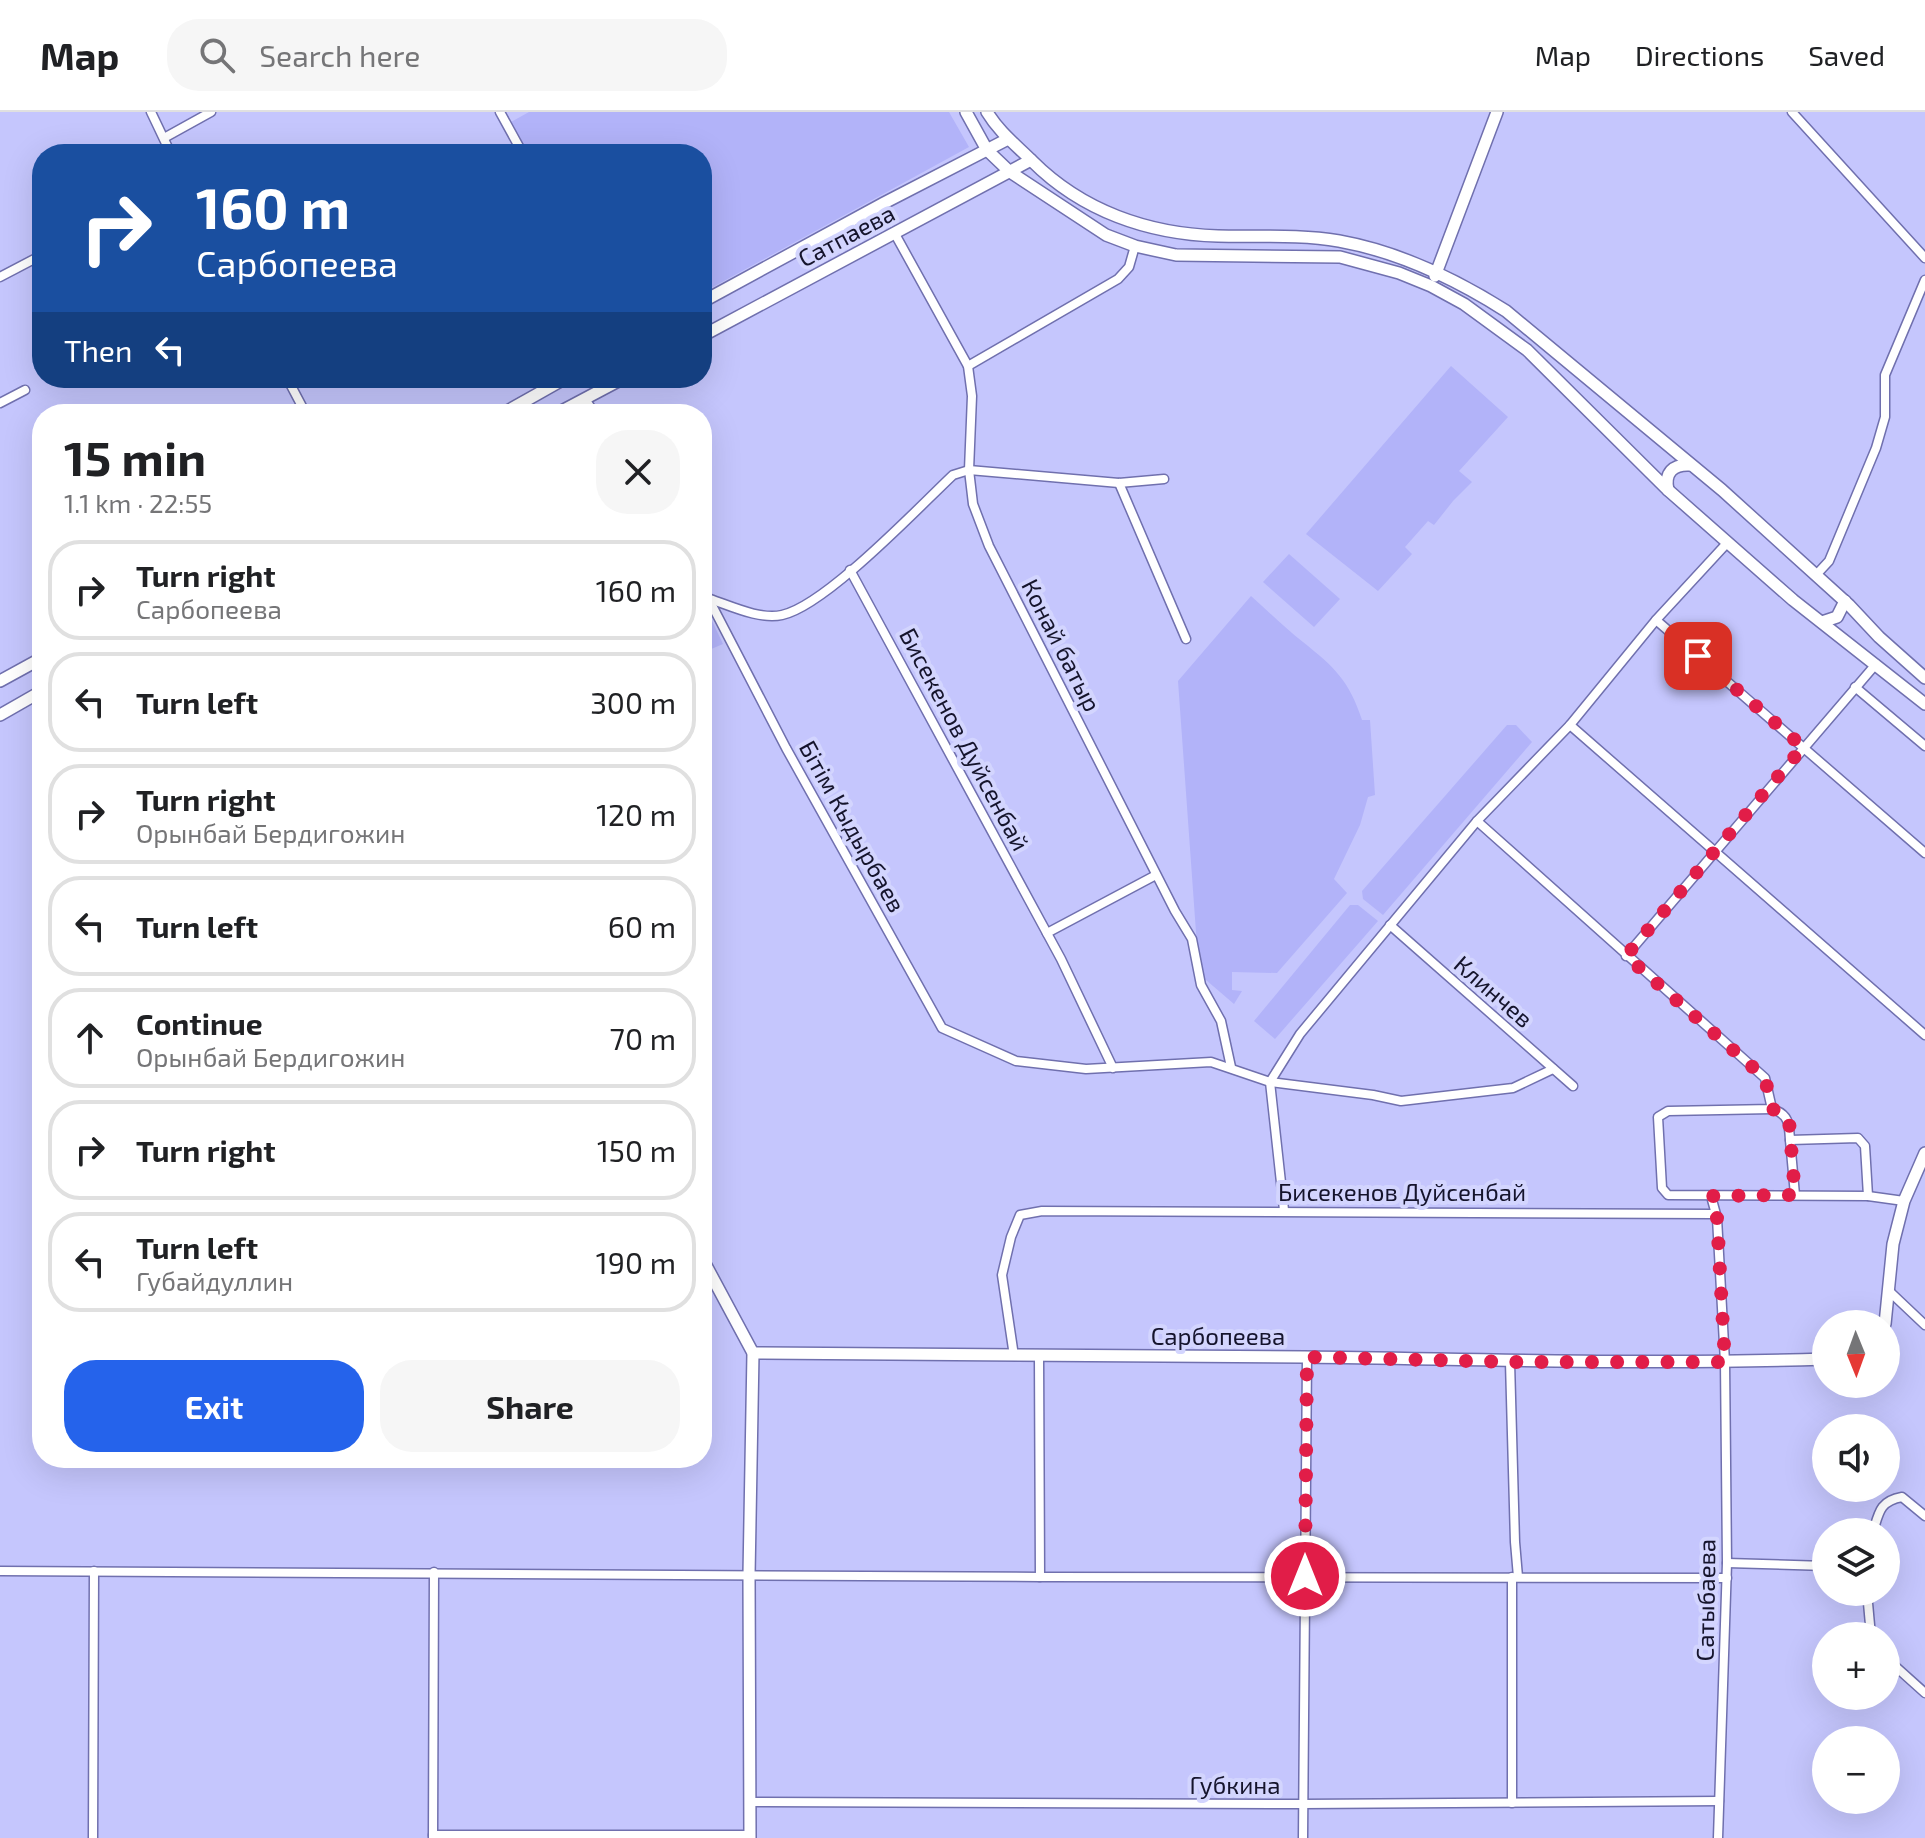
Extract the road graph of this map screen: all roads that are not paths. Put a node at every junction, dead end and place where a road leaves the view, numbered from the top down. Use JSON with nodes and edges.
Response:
{"nodes":[{"id":1,"x":151,"y":112,"type":"edge"},
{"id":2,"x":211,"y":112,"type":"edge"},
{"id":3,"x":500,"y":112,"type":"edge"},
{"id":4,"x":966,"y":112,"type":"edge"},
{"id":5,"x":987,"y":112,"type":"edge"},
{"id":6,"x":1497,"y":112,"type":"edge"},
{"id":7,"x":1792,"y":112,"type":"edge"},
{"id":8,"x":164,"y":138,"type":"junction"},
{"id":9,"x":1008,"y":139,"type":"junction"},
{"id":10,"x":167,"y":144,"type":"edge"},
{"id":11,"x":518,"y":144,"type":"edge"},
{"id":12,"x":987,"y":150,"type":"junction"},
{"id":13,"x":1031,"y":160,"type":"junction"},
{"id":14,"x":1010,"y":172,"type":"junction"},
{"id":15,"x":895,"y":234,"type":"junction"},
{"id":16,"x":1135,"y":246,"type":"junction"},
{"id":17,"x":1925,"y":258,"type":"edge"},
{"id":18,"x":32,"y":260,"type":"edge"},
{"id":19,"x":1438,"y":271,"type":"junction"},
{"id":20,"x":0,"y":277,"type":"edge"},
{"id":21,"x":1925,"y":280,"type":"edge"},
{"id":22,"x":1431,"y":286,"type":"junction"},
{"id":23,"x":712,"y":297,"type":"edge"},
{"id":24,"x":712,"y":331,"type":"edge"},
{"id":25,"x":968,"y":366,"type":"junction"},
{"id":26,"x":548,"y":388,"type":"edge"},
{"id":27,"x":605,"y":388,"type":"edge"},
{"id":28,"x":25,"y":390,"type":"dead end"},
{"id":29,"x":585,"y":399,"type":"junction"},
{"id":30,"x":522,"y":402,"type":"joint"},
{"id":31,"x":0,"y":403,"type":"edge"},
{"id":32,"x":519,"y":404,"type":"edge"},
{"id":33,"x":575,"y":404,"type":"edge"},
{"id":34,"x":588,"y":404,"type":"edge"},
{"id":35,"x":1690,"y":465,"type":"junction"},
{"id":36,"x":969,"y":470,"type":"junction"},
{"id":37,"x":1164,"y":479,"type":"dead end"},
{"id":38,"x":1119,"y":483,"type":"junction"},
{"id":39,"x":1668,"y":490,"type":"junction"},
{"id":40,"x":1728,"y":542,"type":"junction"},
{"id":41,"x":850,"y":570,"type":"junction"},
{"id":42,"x":1816,"y":575,"type":"junction"},
{"id":43,"x":712,"y":600,"type":"edge"},
{"id":44,"x":1845,"y":601,"type":"junction"},
{"id":45,"x":712,"y":603,"type":"edge"},
{"id":46,"x":1656,"y":620,"type":"junction"},
{"id":47,"x":1822,"y":622,"type":"junction"},
{"id":48,"x":1186,"y":639,"type":"dead end"},
{"id":49,"x":32,"y":663,"type":"edge"},
{"id":50,"x":1876,"y":664,"type":"junction"},
{"id":51,"x":1925,"y":678,"type":"edge"},
{"id":52,"x":0,"y":681,"type":"edge"},
{"id":53,"x":1855,"y":687,"type":"junction"},
{"id":54,"x":32,"y":697,"type":"edge"},
{"id":55,"x":1925,"y":704,"type":"edge"},
{"id":56,"x":0,"y":715,"type":"edge"},
{"id":57,"x":1570,"y":725,"type":"junction"},
{"id":58,"x":1925,"y":746,"type":"edge"},
{"id":59,"x":1803,"y":747,"type":"junction"},
{"id":60,"x":1477,"y":821,"type":"junction"},
{"id":61,"x":1713,"y":852,"type":"junction"},
{"id":62,"x":1925,"y":853,"type":"edge"},
{"id":63,"x":1156,"y":875,"type":"junction"},
{"id":64,"x":1390,"y":925,"type":"junction"},
{"id":65,"x":1047,"y":933,"type":"junction"},
{"id":66,"x":1626,"y":956,"type":"junction"},
{"id":67,"x":1925,"y":1035,"type":"edge"},
{"id":68,"x":1231,"y":1067,"type":"junction"},
{"id":69,"x":1113,"y":1068,"type":"junction"},
{"id":70,"x":1553,"y":1069,"type":"junction"},
{"id":71,"x":1270,"y":1082,"type":"junction"},
{"id":72,"x":1573,"y":1086,"type":"dead end"},
{"id":73,"x":1772,"y":1109,"type":"junction"},
{"id":74,"x":1790,"y":1140,"type":"junction"},
{"id":75,"x":1925,"y":1153,"type":"edge"},
{"id":76,"x":1795,"y":1195,"type":"junction"},
{"id":77,"x":1711,"y":1196,"type":"junction"},
{"id":78,"x":1868,"y":1196,"type":"junction"},
{"id":79,"x":1904,"y":1201,"type":"junction"},
{"id":80,"x":1284,"y":1210,"type":"junction"},
{"id":81,"x":1714,"y":1214,"type":"junction"},
{"id":82,"x":712,"y":1277,"type":"edge"},
{"id":83,"x":1889,"y":1291,"type":"junction"},
{"id":84,"x":1887,"y":1310,"type":"edge"},
{"id":85,"x":1922,"y":1323,"type":"edge"},
{"id":86,"x":753,"y":1353,"type":"junction"},
{"id":87,"x":1014,"y":1356,"type":"junction"},
{"id":88,"x":1039,"y":1357,"type":"junction"},
{"id":89,"x":1307,"y":1357,"type":"junction"},
{"id":90,"x":1812,"y":1359,"type":"edge"},
{"id":91,"x":1510,"y":1362,"type":"junction"},
{"id":92,"x":1725,"y":1362,"type":"junction"},
{"id":93,"x":1925,"y":1516,"type":"edge"},
{"id":94,"x":1877,"y":1518,"type":"edge"},
{"id":95,"x":1727,"y":1563,"type":"junction"},
{"id":96,"x":1812,"y":1566,"type":"edge"},
{"id":97,"x":0,"y":1571,"type":"edge"},
{"id":98,"x":94,"y":1571,"type":"junction"},
{"id":99,"x":434,"y":1572,"type":"junction"},
{"id":100,"x":749,"y":1575,"type":"junction"},
{"id":101,"x":1305,"y":1576,"type":"junction"},
{"id":102,"x":1040,"y":1577,"type":"junction"},
{"id":103,"x":1515,"y":1577,"type":"junction"},
{"id":104,"x":1727,"y":1578,"type":"junction"},
{"id":105,"x":1900,"y":1671,"type":"edge"},
{"id":106,"x":1925,"y":1693,"type":"edge"},
{"id":107,"x":1719,"y":1801,"type":"junction"},
{"id":108,"x":750,"y":1802,"type":"junction"},
{"id":109,"x":1512,"y":1803,"type":"junction"},
{"id":110,"x":1303,"y":1804,"type":"junction"},
{"id":111,"x":433,"y":1836,"type":"edge"},
{"id":112,"x":750,"y":1836,"type":"edge"},
{"id":113,"x":93,"y":1838,"type":"edge"},
{"id":114,"x":1303,"y":1838,"type":"edge"},
{"id":115,"x":1718,"y":1838,"type":"edge"}],
"edges":[{"from":1,"to":8,"type":"street"},
{"from":2,"to":8,"type":"street"},
{"from":3,"to":11,"type":"street"},
{"from":4,"to":12,"type":"street"},
{"from":5,"to":9,"type":"street"},
{"from":6,"to":19,"type":"street"},
{"from":7,"to":17,"type":"street"},
{"from":8,"to":10,"type":"street"},
{"from":9,"to":12,"type":"street","name":"Сатпаева"},
{"from":9,"to":13,"type":"street"},
{"from":12,"to":14,"type":"street"},
{"from":12,"to":23,"type":"street","name":"Сатпаева"},
{"from":13,"to":14,"type":"street","name":"Сатпаева"},
{"from":13,"to":19,"type":"street"},
{"from":14,"to":15,"type":"street","name":"Сатпаева"},
{"from":14,"to":16,"type":"street"},
{"from":15,"to":24,"type":"street","name":"Сатпаева"},
{"from":15,"to":25,"type":"street","name":"Конай батыр"},
{"from":16,"to":22,"type":"street"},
{"from":16,"to":25,"type":"street"},
{"from":18,"to":20,"type":"street"},
{"from":19,"to":22,"type":"street"},
{"from":19,"to":35,"type":"street"},
{"from":21,"to":42,"type":"street"},
{"from":22,"to":39,"type":"street"},
{"from":25,"to":36,"type":"street","name":"Конай батыр"},
{"from":26,"to":30,"type":"street"},
{"from":27,"to":29,"type":"street"},
{"from":28,"to":31,"type":"street"},
{"from":29,"to":33,"type":"street"},
{"from":29,"to":34,"type":"street"},
{"from":30,"to":32,"type":"street"},
{"from":35,"to":39,"type":"street"},
{"from":35,"to":42,"type":"street"},
{"from":36,"to":38,"type":"street"},
{"from":36,"to":41,"type":"street"},
{"from":36,"to":63,"type":"street","name":"Конай батыр"},
{"from":37,"to":38,"type":"street"},
{"from":38,"to":48,"type":"street"},
{"from":39,"to":40,"type":"street"},
{"from":40,"to":46,"type":"street"},
{"from":40,"to":47,"type":"street"},
{"from":41,"to":43,"type":"street"},
{"from":41,"to":65,"type":"street","name":"Бисекенов Дуйсенбай"},
{"from":42,"to":44,"type":"street"},
{"from":44,"to":47,"type":"street"},
{"from":44,"to":51,"type":"street"},
{"from":45,"to":69,"type":"street","name":"Бiтiм Кыдырбаев"},
{"from":46,"to":57,"type":"street"},
{"from":46,"to":59,"type":"street"},
{"from":47,"to":50,"type":"street"},
{"from":49,"to":52,"type":"street"},
{"from":50,"to":53,"type":"street"},
{"from":50,"to":55,"type":"street"},
{"from":53,"to":58,"type":"street"},
{"from":53,"to":59,"type":"street"},
{"from":54,"to":56,"type":"street"},
{"from":57,"to":60,"type":"street"},
{"from":57,"to":61,"type":"street"},
{"from":59,"to":61,"type":"street"},
{"from":59,"to":62,"type":"street"},
{"from":60,"to":64,"type":"street"},
{"from":60,"to":66,"type":"street"},
{"from":61,"to":66,"type":"street"},
{"from":61,"to":67,"type":"street"},
{"from":63,"to":65,"type":"street"},
{"from":63,"to":68,"type":"street","name":"Конай батыр"},
{"from":64,"to":70,"type":"street","name":"Клинчев"},
{"from":64,"to":71,"type":"street"},
{"from":65,"to":69,"type":"street","name":"Бисекенов Дуйсенбай"},
{"from":66,"to":73,"type":"street"},
{"from":68,"to":69,"type":"street","name":"Бiтiм Кыдырбаев"},
{"from":68,"to":71,"type":"street","name":"Бiтiм Кыдырбаев"},
{"from":70,"to":71,"type":"street","name":"Бiтiм Кыдырбаев"},
{"from":70,"to":72,"type":"street","name":"Клинчев"},
{"from":71,"to":80,"type":"street"},
{"from":73,"to":74,"type":"street"},
{"from":73,"to":77,"type":"street"},
{"from":74,"to":76,"type":"street"},
{"from":74,"to":78,"type":"street"},
{"from":75,"to":79,"type":"street"},
{"from":76,"to":77,"type":"street"},
{"from":76,"to":78,"type":"street"},
{"from":77,"to":81,"type":"street","name":"Сатыбаева"},
{"from":78,"to":79,"type":"street"},
{"from":79,"to":83,"type":"street"},
{"from":80,"to":81,"type":"street","name":"Бисекенов Дуйсенбай"},
{"from":80,"to":87,"type":"street","name":"Бисекенов Дуйсенбай"},
{"from":81,"to":92,"type":"street","name":"Сатыбаева"},
{"from":82,"to":86,"type":"street"},
{"from":83,"to":84,"type":"street"},
{"from":83,"to":85,"type":"street"},
{"from":86,"to":87,"type":"street","name":"Сарбопеева"},
{"from":86,"to":100,"type":"street"},
{"from":87,"to":88,"type":"street","name":"Сарбопеева"},
{"from":88,"to":89,"type":"street","name":"Сарбопеева"},
{"from":88,"to":102,"type":"street"},
{"from":89,"to":91,"type":"street","name":"Сарбопеева"},
{"from":89,"to":101,"type":"street"},
{"from":90,"to":92,"type":"street","name":"Сарбопеева"},
{"from":91,"to":92,"type":"street","name":"Сарбопеева"},
{"from":91,"to":103,"type":"street"},
{"from":92,"to":95,"type":"street","name":"Сатыбаева"},
{"from":93,"to":94,"type":"street"},
{"from":95,"to":96,"type":"street"},
{"from":95,"to":104,"type":"street","name":"Сатыбаева"},
{"from":97,"to":98,"type":"street"},
{"from":98,"to":99,"type":"street"},
{"from":98,"to":113,"type":"street"},
{"from":99,"to":100,"type":"street"},
{"from":99,"to":111,"type":"street"},
{"from":100,"to":102,"type":"street"},
{"from":100,"to":108,"type":"street"},
{"from":101,"to":102,"type":"street"},
{"from":101,"to":103,"type":"street"},
{"from":101,"to":110,"type":"street"},
{"from":103,"to":104,"type":"street"},
{"from":103,"to":109,"type":"street"},
{"from":104,"to":107,"type":"street","name":"Сатыбаева"},
{"from":105,"to":106,"type":"street"},
{"from":107,"to":109,"type":"street","name":"Губкина"},
{"from":107,"to":115,"type":"street","name":"Сатыбаева"},
{"from":108,"to":110,"type":"street","name":"Губкина"},
{"from":108,"to":112,"type":"street"},
{"from":109,"to":110,"type":"street","name":"Губкина"},
{"from":110,"to":114,"type":"street"},
{"from":111,"to":112,"type":"street"}]}
